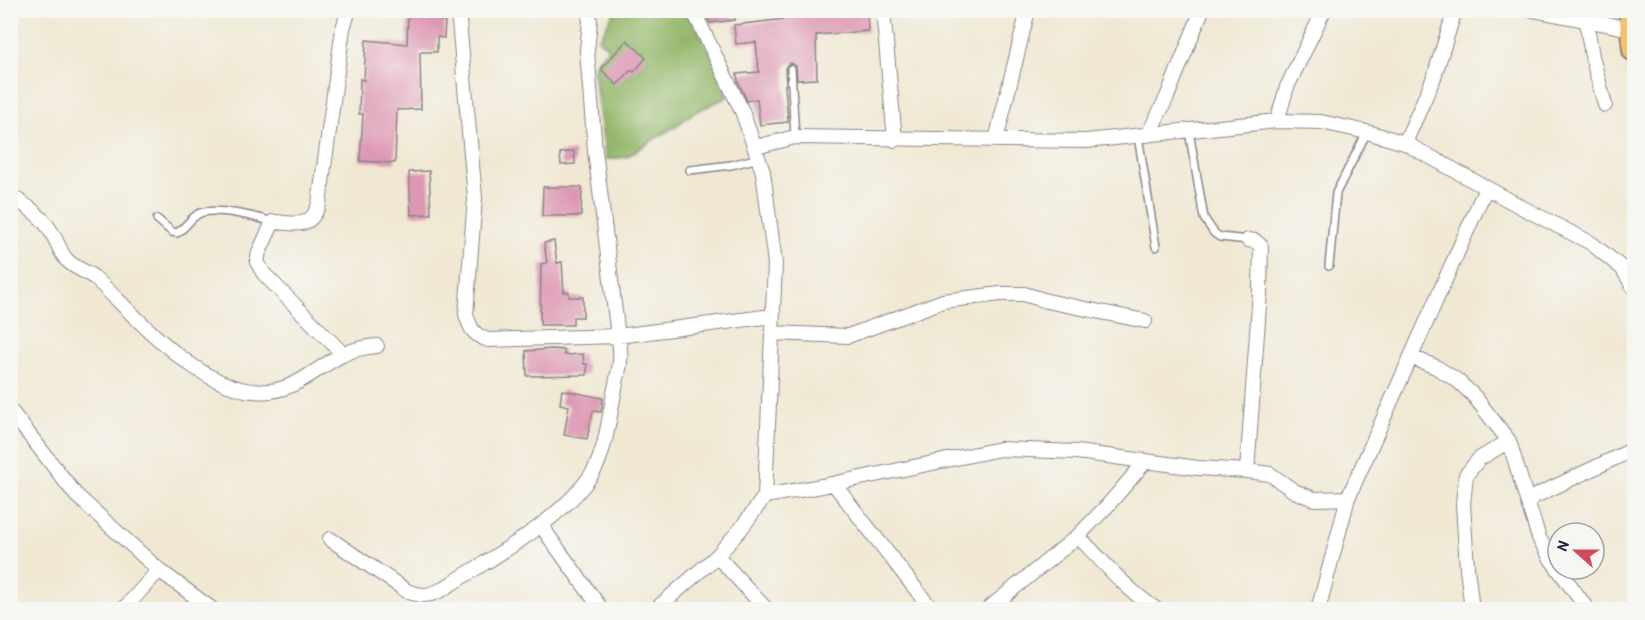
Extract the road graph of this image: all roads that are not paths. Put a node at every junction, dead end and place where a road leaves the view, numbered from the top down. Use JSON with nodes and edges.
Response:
{"nodes":[{"id":1,"x":349,"y":10,"type":"edge"},
{"id":2,"x":458,"y":10,"type":"edge"},
{"id":3,"x":588,"y":10,"type":"edge"},
{"id":4,"x":693,"y":10,"type":"edge"},
{"id":5,"x":883,"y":10,"type":"edge"},
{"id":6,"x":1028,"y":10,"type":"edge"},
{"id":7,"x":1202,"y":10,"type":"edge"},
{"id":8,"x":1324,"y":10,"type":"edge"},
{"id":9,"x":1455,"y":10,"type":"edge"},
{"id":10,"x":1533,"y":10,"type":"edge"},
{"id":11,"x":1586,"y":20,"type":"junction"},
{"id":12,"x":1632,"y":30,"type":"edge"},
{"id":13,"x":791,"y":69,"type":"dead end"},
{"id":14,"x":1605,"y":105,"type":"dead end"},
{"id":15,"x":1277,"y":122,"type":"junction"},
{"id":16,"x":1190,"y":131,"type":"junction"},
{"id":17,"x":1367,"y":132,"type":"junction"},
{"id":18,"x":1143,"y":135,"type":"junction"},
{"id":19,"x":795,"y":137,"type":"junction"},
{"id":20,"x":895,"y":140,"type":"junction"},
{"id":21,"x":996,"y":140,"type":"junction"},
{"id":22,"x":1405,"y":143,"type":"junction"},
{"id":23,"x":758,"y":153,"type":"junction"},
{"id":24,"x":690,"y":170,"type":"dead end"},
{"id":25,"x":1486,"y":188,"type":"junction"},
{"id":26,"x":10,"y":195,"type":"edge"},
{"id":27,"x":157,"y":219,"type":"dead end"},
{"id":28,"x":273,"y":222,"type":"junction"},
{"id":29,"x":1248,"y":240,"type":"joint"},
{"id":30,"x":1156,"y":247,"type":"dead end"},
{"id":31,"x":1329,"y":266,"type":"dead end"},
{"id":32,"x":1635,"y":288,"type":"edge"},
{"id":33,"x":772,"y":316,"type":"junction"},
{"id":34,"x":1145,"y":321,"type":"dead end"},
{"id":35,"x":772,"y":333,"type":"junction"},
{"id":36,"x":618,"y":336,"type":"junction"},
{"id":37,"x":377,"y":346,"type":"dead end"},
{"id":38,"x":343,"y":354,"type":"junction"},
{"id":39,"x":1411,"y":357,"type":"junction"},
{"id":40,"x":10,"y":410,"type":"edge"},
{"id":41,"x":1509,"y":441,"type":"junction"},
{"id":42,"x":1635,"y":449,"type":"edge"},
{"id":43,"x":1145,"y":462,"type":"junction"},
{"id":44,"x":1247,"y":471,"type":"junction"},
{"id":45,"x":834,"y":484,"type":"junction"},
{"id":46,"x":765,"y":496,"type":"junction"},
{"id":47,"x":1348,"y":498,"type":"junction"},
{"id":48,"x":1527,"y":500,"type":"junction"},
{"id":49,"x":543,"y":524,"type":"junction"},
{"id":50,"x":1078,"y":536,"type":"junction"},
{"id":51,"x":330,"y":538,"type":"dead end"},
{"id":52,"x":717,"y":556,"type":"junction"},
{"id":53,"x":159,"y":570,"type":"junction"},
{"id":54,"x":123,"y":609,"type":"edge"},
{"id":55,"x":213,"y":609,"type":"edge"},
{"id":56,"x":603,"y":609,"type":"edge"},
{"id":57,"x":655,"y":609,"type":"edge"},
{"id":58,"x":767,"y":609,"type":"edge"},
{"id":59,"x":932,"y":609,"type":"edge"},
{"id":60,"x":987,"y":609,"type":"edge"},
{"id":61,"x":1157,"y":609,"type":"edge"},
{"id":62,"x":1318,"y":609,"type":"edge"},
{"id":63,"x":1472,"y":609,"type":"edge"},
{"id":64,"x":1588,"y":609,"type":"edge"}],
"edges":[{"from":1,"to":28,"type":"street"},
{"from":2,"to":36,"type":"street"},
{"from":3,"to":36,"type":"street"},
{"from":4,"to":23,"type":"street"},
{"from":5,"to":20,"type":"street"},
{"from":6,"to":21,"type":"street"},
{"from":7,"to":18,"type":"street"},
{"from":8,"to":15,"type":"street"},
{"from":9,"to":22,"type":"street"},
{"from":10,"to":11,"type":"street"},
{"from":11,"to":12,"type":"street"},
{"from":11,"to":14,"type":"street"},
{"from":13,"to":19,"type":"lane"},
{"from":15,"to":16,"type":"street"},
{"from":15,"to":17,"type":"street"},
{"from":16,"to":18,"type":"street"},
{"from":16,"to":29,"type":"lane"},
{"from":17,"to":22,"type":"street"},
{"from":17,"to":31,"type":"lane"},
{"from":18,"to":21,"type":"street"},
{"from":18,"to":30,"type":"lane"},
{"from":19,"to":20,"type":"street"},
{"from":19,"to":23,"type":"street"},
{"from":20,"to":21,"type":"street"},
{"from":22,"to":25,"type":"street"},
{"from":23,"to":24,"type":"lane"},
{"from":23,"to":33,"type":"street"},
{"from":25,"to":32,"type":"street"},
{"from":25,"to":39,"type":"street"},
{"from":26,"to":38,"type":"street"},
{"from":27,"to":28,"type":"lane"},
{"from":28,"to":38,"type":"street"},
{"from":29,"to":44,"type":"street"},
{"from":33,"to":35,"type":"street"},
{"from":33,"to":36,"type":"street"},
{"from":34,"to":35,"type":"street"},
{"from":35,"to":46,"type":"street"},
{"from":36,"to":49,"type":"street"},
{"from":37,"to":38,"type":"street"},
{"from":39,"to":41,"type":"street"},
{"from":39,"to":47,"type":"street"},
{"from":40,"to":53,"type":"street"},
{"from":41,"to":48,"type":"street"},
{"from":41,"to":63,"type":"street"},
{"from":42,"to":48,"type":"street"},
{"from":43,"to":44,"type":"street"},
{"from":43,"to":45,"type":"street"},
{"from":43,"to":50,"type":"street"},
{"from":44,"to":47,"type":"street"},
{"from":45,"to":46,"type":"street"},
{"from":45,"to":59,"type":"street"},
{"from":46,"to":52,"type":"street"},
{"from":47,"to":62,"type":"street"},
{"from":48,"to":64,"type":"street"},
{"from":49,"to":51,"type":"street"},
{"from":49,"to":56,"type":"street"},
{"from":50,"to":60,"type":"street"},
{"from":50,"to":61,"type":"street"},
{"from":52,"to":57,"type":"street"},
{"from":52,"to":58,"type":"street"},
{"from":53,"to":54,"type":"street"},
{"from":53,"to":55,"type":"street"}]}
